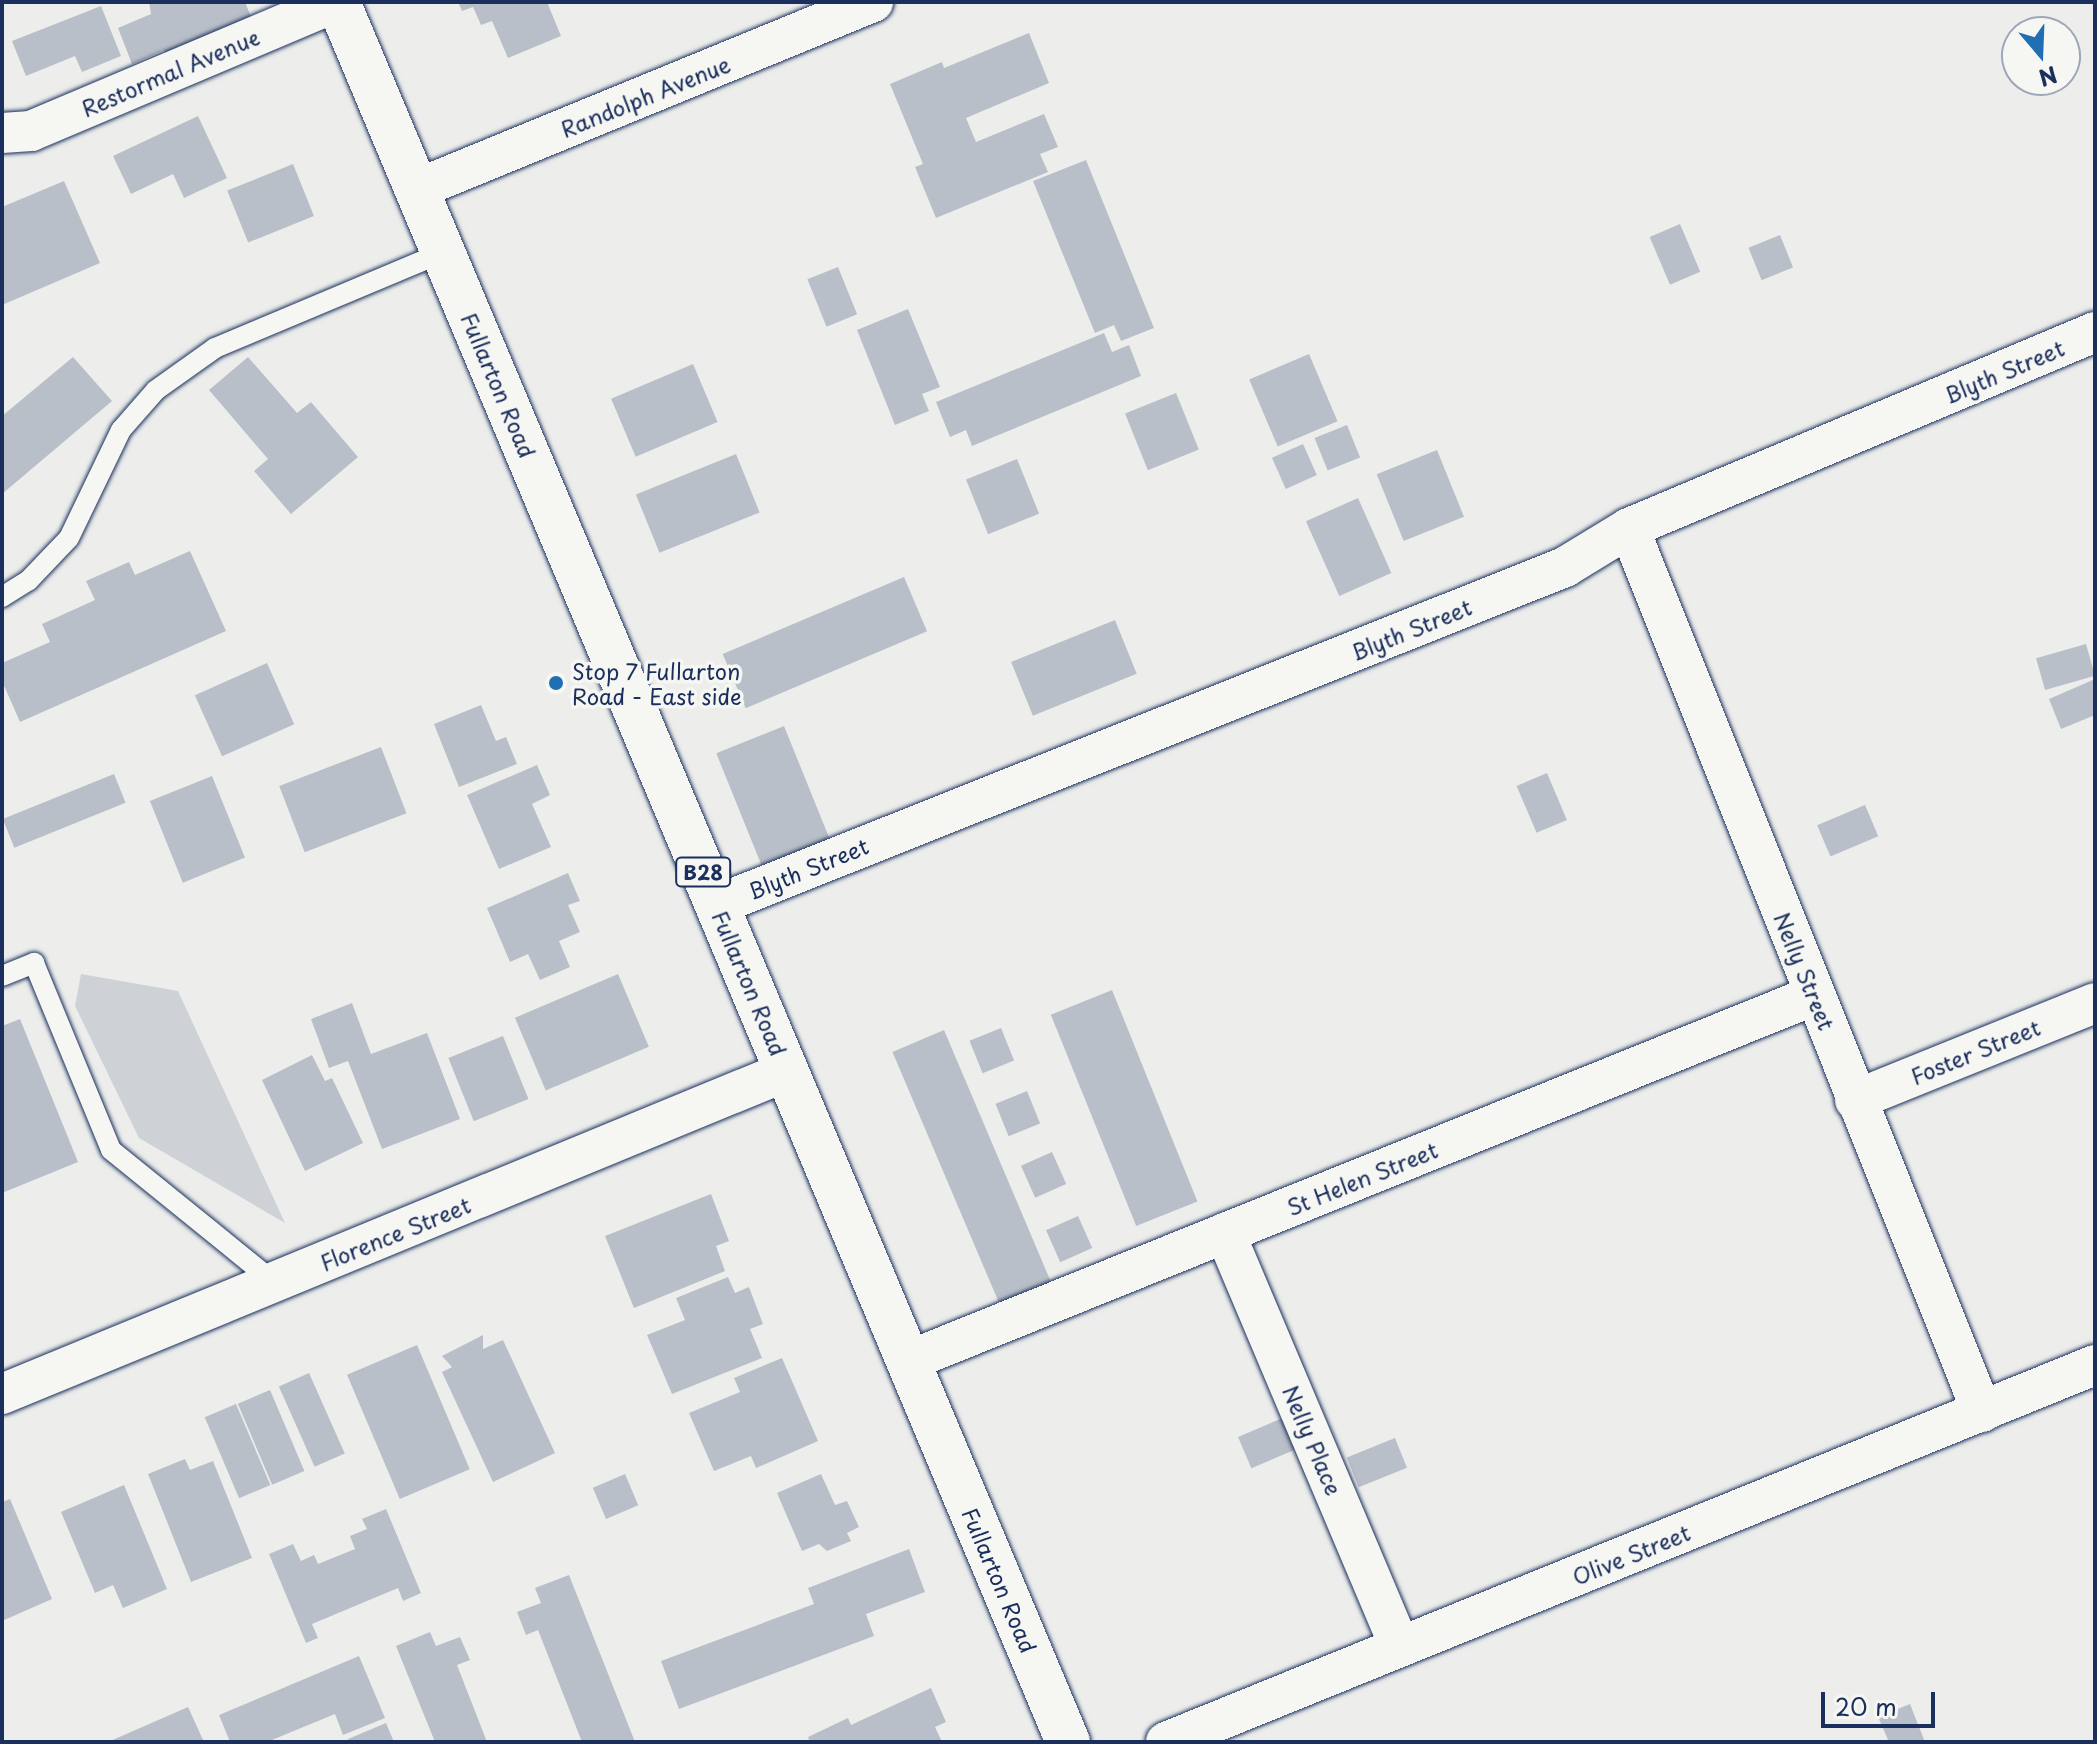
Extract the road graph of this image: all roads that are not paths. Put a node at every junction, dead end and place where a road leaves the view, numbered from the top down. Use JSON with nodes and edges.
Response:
{"nodes":[{"id":1,"x":337,"y":2,"type":"edge"},
{"id":2,"x":873,"y":2,"type":"edge"},
{"id":3,"x":2,"y":133,"type":"edge"},
{"id":4,"x":417,"y":189,"type":"junction"},
{"id":5,"x":443,"y":252,"type":"junction"},
{"id":6,"x":2095,"y":332,"type":"edge"},
{"id":7,"x":1629,"y":528,"type":"junction"},
{"id":8,"x":2,"y":597,"type":"edge"},
{"id":9,"x":717,"y":905,"type":"junction"},
{"id":10,"x":2,"y":976,"type":"edge"},
{"id":11,"x":1815,"y":995,"type":"junction"},
{"id":12,"x":2095,"y":1003,"type":"edge"},
{"id":13,"x":787,"y":1071,"type":"junction"},
{"id":14,"x":1855,"y":1100,"type":"junction"},
{"id":15,"x":1225,"y":1233,"type":"junction"},
{"id":16,"x":274,"y":1282,"type":"junction"},
{"id":17,"x":908,"y":1361,"type":"junction"},
{"id":18,"x":2095,"y":1365,"type":"edge"},
{"id":19,"x":2,"y":1394,"type":"edge"},
{"id":20,"x":1982,"y":1412,"type":"junction"},
{"id":21,"x":1400,"y":1647,"type":"junction"},
{"id":22,"x":1068,"y":1742,"type":"edge"},
{"id":23,"x":1166,"y":1742,"type":"edge"}],
"edges":[{"from":1,"to":3,"type":"street","name":"Restormal Avenue"},
{"from":1,"to":4,"type":"main road","name":"Fullarton Road","number":"B28"},
{"from":2,"to":4,"type":"street","name":"Randolph Avenue"},
{"from":4,"to":5,"type":"main road","name":"Fullarton Road","number":"B28"},
{"from":5,"to":8,"type":"lane"},
{"from":5,"to":9,"type":"main road","name":"Fullarton Road","number":"B28"},
{"from":6,"to":7,"type":"street","name":"Blyth Street"},
{"from":7,"to":9,"type":"street","name":"Blyth Street"},
{"from":7,"to":11,"type":"street","name":"Nelly Street"},
{"from":9,"to":13,"type":"main road","name":"Fullarton Road","number":"B28"},
{"from":10,"to":16,"type":"lane"},
{"from":11,"to":14,"type":"street","name":"Nelly Street"},
{"from":11,"to":15,"type":"street","name":"St Helen Street"},
{"from":12,"to":14,"type":"street","name":"Foster Street"},
{"from":13,"to":16,"type":"street","name":"Florence Street"},
{"from":13,"to":17,"type":"main road","name":"Fullarton Road","number":"B28"},
{"from":14,"to":20,"type":"street","name":"Nelly Street"},
{"from":15,"to":17,"type":"street","name":"St Helen Street"},
{"from":15,"to":21,"type":"street","name":"Nelly Place"},
{"from":16,"to":19,"type":"street","name":"Florence Street"},
{"from":17,"to":22,"type":"main road","name":"Fullarton Road","number":"B28"},
{"from":18,"to":20,"type":"street","name":"Olive Street"},
{"from":20,"to":21,"type":"street","name":"Olive Street"},
{"from":21,"to":23,"type":"street","name":"Olive Street"}]}
